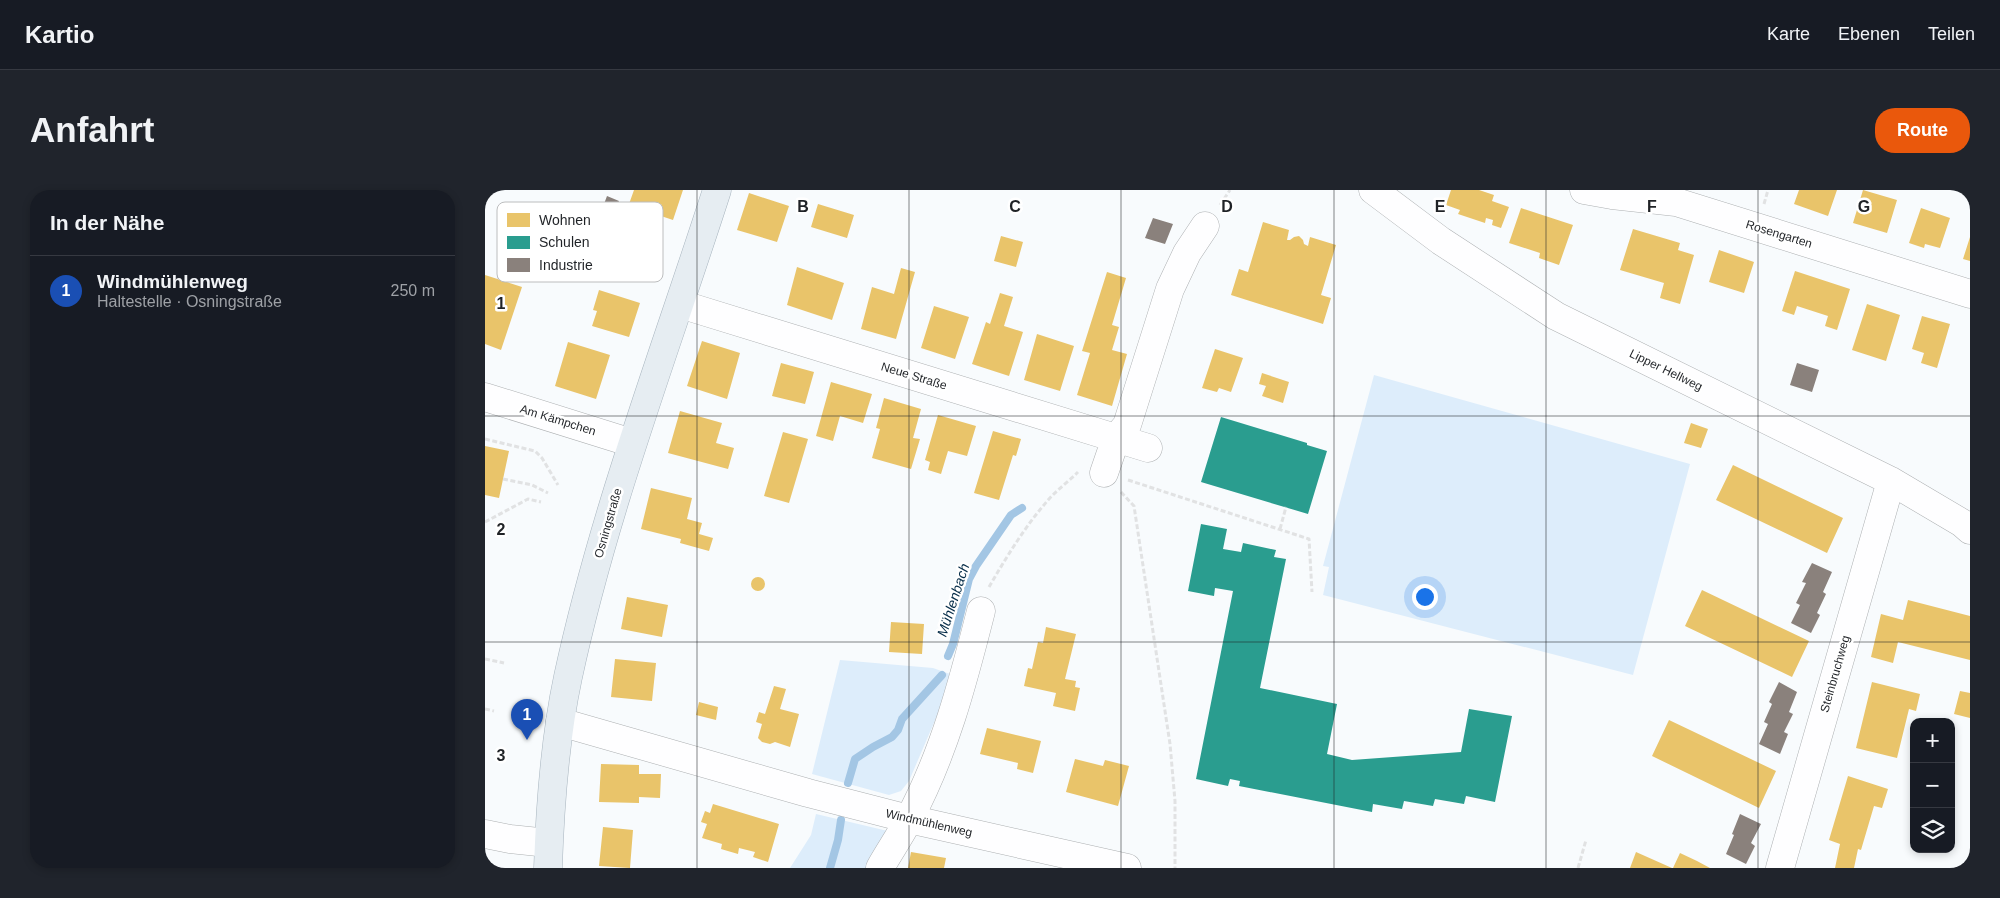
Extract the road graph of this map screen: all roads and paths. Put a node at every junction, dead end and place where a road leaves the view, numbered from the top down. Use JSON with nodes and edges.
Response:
{"nodes":[{"id":1,"x":717,"y":190,"type":"edge"},
{"id":2,"x":1584,"y":190,"type":"edge"},
{"id":3,"x":1375,"y":191,"type":"edge"},
{"id":4,"x":1205,"y":226,"type":"dead end"},
{"id":5,"x":1970,"y":294,"type":"edge"},
{"id":6,"x":680,"y":304,"type":"junction"},
{"id":7,"x":485,"y":397,"type":"edge"},
{"id":8,"x":1115,"y":438,"type":"junction"},
{"id":9,"x":485,"y":439,"type":"edge"},
{"id":10,"x":632,"y":443,"type":"junction"},
{"id":11,"x":1148,"y":448,"type":"dead end"},
{"id":12,"x":1091,"y":472,"type":"junction"},
{"id":13,"x":503,"y":479,"type":"dead end"},
{"id":14,"x":1891,"y":481,"type":"junction"},
{"id":15,"x":558,"y":485,"type":"dead end"},
{"id":16,"x":548,"y":493,"type":"dead end"},
{"id":17,"x":541,"y":502,"type":"dead end"},
{"id":18,"x":1286,"y":507,"type":"dead end"},
{"id":19,"x":485,"y":522,"type":"edge"},
{"id":20,"x":1280,"y":529,"type":"junction"},
{"id":21,"x":1970,"y":530,"type":"edge"},
{"id":22,"x":1312,"y":592,"type":"dead end"},
{"id":23,"x":981,"y":611,"type":"joint"},
{"id":24,"x":485,"y":660,"type":"edge"},
{"id":25,"x":504,"y":663,"type":"dead end"},
{"id":26,"x":485,"y":709,"type":"edge"},
{"id":27,"x":494,"y":711,"type":"dead end"},
{"id":28,"x":560,"y":722,"type":"junction"},
{"id":29,"x":909,"y":819,"type":"junction"},
{"id":30,"x":485,"y":834,"type":"edge"},
{"id":31,"x":1587,"y":840,"type":"dead end"},
{"id":32,"x":548,"y":855,"type":"edge"},
{"id":33,"x":879,"y":868,"type":"edge"},
{"id":34,"x":1127,"y":868,"type":"edge"},
{"id":35,"x":1175,"y":868,"type":"edge"},
{"id":36,"x":1578,"y":868,"type":"edge"},
{"id":37,"x":1780,"y":868,"type":"edge"}],
"edges":[{"from":1,"to":6,"type":"main road","name":"Osningstraße"},
{"from":2,"to":5,"type":"street","name":"Rosengarten"},
{"from":3,"to":14,"type":"street","name":"Lipper Hellweg"},
{"from":4,"to":8,"type":"street"},
{"from":6,"to":8,"type":"street","name":"Neue Straße"},
{"from":6,"to":10,"type":"main road","name":"Osningstraße"},
{"from":7,"to":10,"type":"street","name":"Am Kämpchen"},
{"from":8,"to":11,"type":"street","name":"Neue Straße"},
{"from":8,"to":12,"type":"street"},
{"from":9,"to":15,"type":"path"},
{"from":10,"to":28,"type":"main road","name":"Osningstraße"},
{"from":12,"to":20,"type":"path"},
{"from":12,"to":23,"type":"path"},
{"from":12,"to":35,"type":"path"},
{"from":13,"to":16,"type":"path"},
{"from":14,"to":21,"type":"street","name":"Lipper Hellweg"},
{"from":14,"to":37,"type":"street","name":"Steinbruchweg"},
{"from":17,"to":19,"type":"path"},
{"from":18,"to":20,"type":"path"},
{"from":20,"to":22,"type":"path"},
{"from":23,"to":29,"type":"street"},
{"from":24,"to":25,"type":"path"},
{"from":26,"to":27,"type":"path"},
{"from":28,"to":29,"type":"street","name":"Windmühlenweg"},
{"from":28,"to":32,"type":"main road","name":"Osningstraße"},
{"from":29,"to":33,"type":"street"},
{"from":29,"to":34,"type":"street","name":"Windmühlenweg"},
{"from":30,"to":32,"type":"street"},
{"from":31,"to":36,"type":"path"}]}
